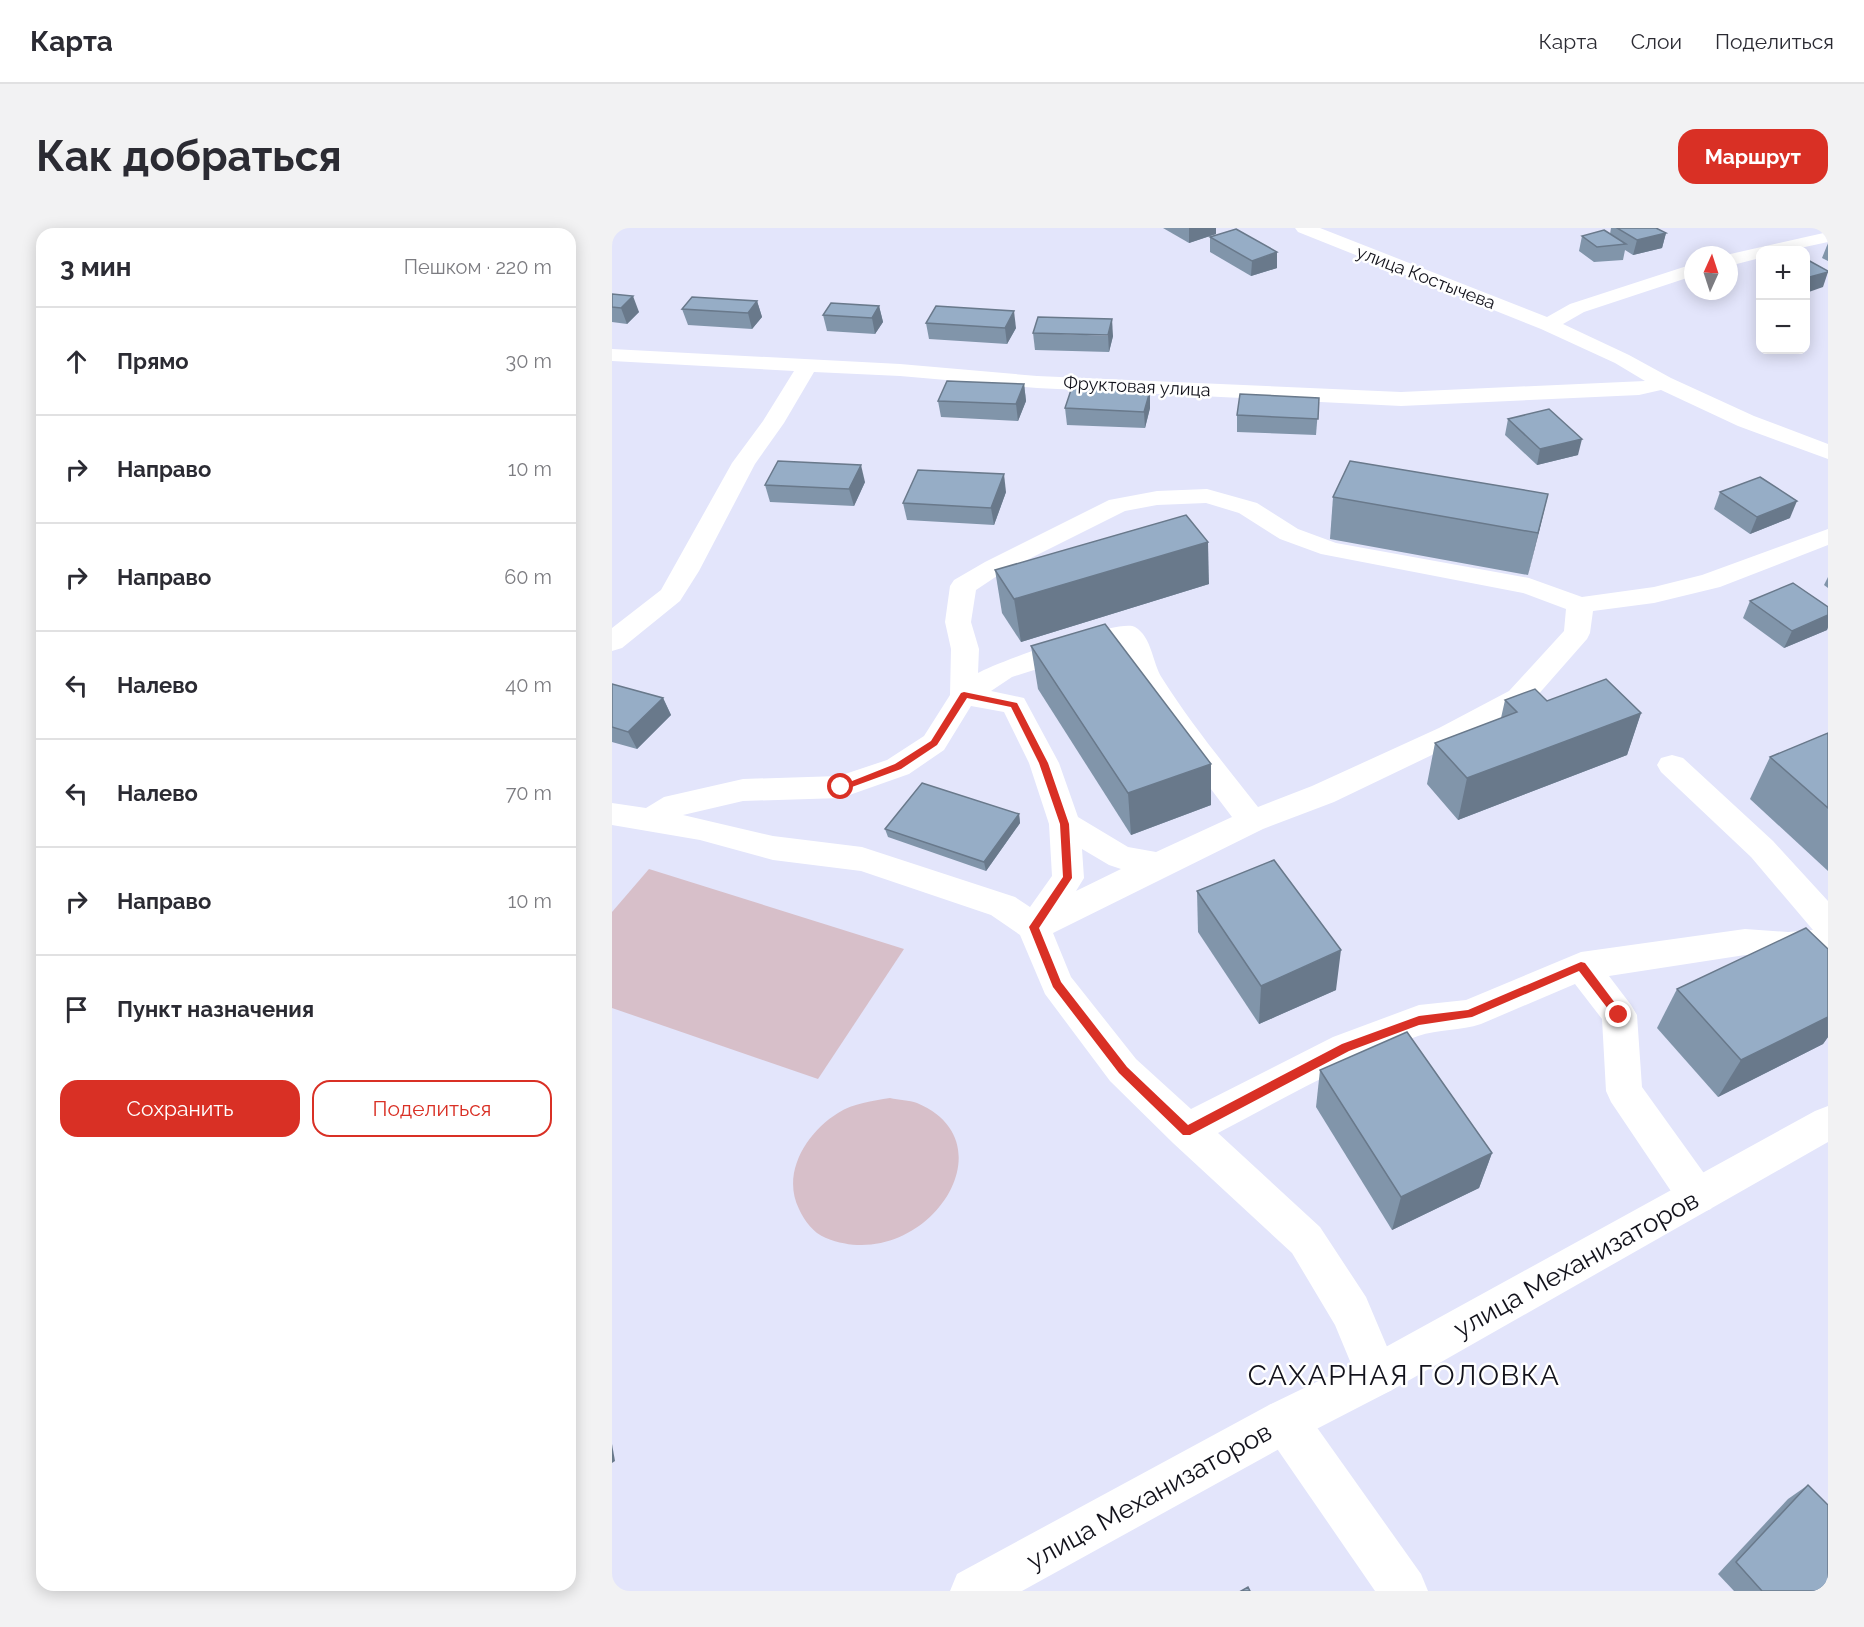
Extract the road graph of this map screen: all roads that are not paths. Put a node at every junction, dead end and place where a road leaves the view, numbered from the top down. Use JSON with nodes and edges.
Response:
{"nodes":[{"id":1,"x":1304,"y":228,"type":"edge"},
{"id":2,"x":1828,"y":237,"type":"edge"},
{"id":3,"x":1786,"y":246,"type":"edge"},
{"id":4,"x":1756,"y":253,"type":"edge"},
{"id":5,"x":1738,"y":258,"type":"edge"},
{"id":6,"x":1684,"y":273,"type":"edge"},
{"id":7,"x":1548,"y":325,"type":"junction"},
{"id":8,"x":612,"y":355,"type":"edge"},
{"id":9,"x":808,"y":366,"type":"junction"},
{"id":10,"x":1663,"y":383,"type":"junction"},
{"id":11,"x":1828,"y":452,"type":"edge"},
{"id":12,"x":1828,"y":536,"type":"edge"},
{"id":13,"x":1580,"y":605,"type":"junction"},
{"id":14,"x":612,"y":642,"type":"edge"},
{"id":15,"x":964,"y":695,"type":"junction"},
{"id":16,"x":1672,"y":765,"type":"dead end"},
{"id":17,"x":612,"y":814,"type":"edge"},
{"id":18,"x":649,"y":821,"type":"junction"},
{"id":19,"x":1252,"y":821,"type":"junction"},
{"id":20,"x":1065,"y":824,"type":"junction"},
{"id":21,"x":1120,"y":857,"type":"junction"},
{"id":22,"x":1159,"y":865,"type":"junction"},
{"id":23,"x":1068,"y":878,"type":"junction"},
{"id":24,"x":1034,"y":927,"type":"junction"},
{"id":25,"x":1828,"y":927,"type":"edge"},
{"id":26,"x":1828,"y":942,"type":"edge"},
{"id":27,"x":1581,"y":966,"type":"junction"},
{"id":28,"x":1828,"y":1123,"type":"edge"},
{"id":29,"x":1186,"y":1131,"type":"junction"},
{"id":30,"x":1697,"y":1196,"type":"junction"},
{"id":31,"x":1377,"y":1375,"type":"junction"},
{"id":32,"x":1285,"y":1421,"type":"junction"},
{"id":33,"x":974,"y":1591,"type":"edge"},
{"id":34,"x":1404,"y":1591,"type":"edge"}],
"edges":[{"from":1,"to":7,"type":"street","name":"улица Костычева"},
{"from":2,"to":3,"type":"street"},
{"from":4,"to":5,"type":"street"},
{"from":6,"to":7,"type":"street"},
{"from":7,"to":10,"type":"street","name":"улица Костычева"},
{"from":8,"to":9,"type":"street","name":"Фруктовая улица"},
{"from":9,"to":10,"type":"street","name":"Фруктовая улица"},
{"from":9,"to":14,"type":"street"},
{"from":10,"to":11,"type":"street","name":"улица Костычева"},
{"from":12,"to":13,"type":"street"},
{"from":13,"to":15,"type":"street"},
{"from":13,"to":19,"type":"street"},
{"from":15,"to":18,"type":"street"},
{"from":15,"to":19,"type":"street"},
{"from":15,"to":20,"type":"street"},
{"from":16,"to":25,"type":"street"},
{"from":17,"to":18,"type":"street"},
{"from":18,"to":24,"type":"street"},
{"from":19,"to":22,"type":"street"},
{"from":20,"to":21,"type":"street"},
{"from":20,"to":23,"type":"street"},
{"from":21,"to":22,"type":"street"},
{"from":21,"to":23,"type":"street"},
{"from":22,"to":24,"type":"street"},
{"from":23,"to":24,"type":"street"},
{"from":24,"to":29,"type":"street"},
{"from":26,"to":27,"type":"street"},
{"from":27,"to":29,"type":"street"},
{"from":27,"to":30,"type":"street"},
{"from":28,"to":30,"type":"street","name":"улица Механизаторов"},
{"from":29,"to":31,"type":"street"},
{"from":30,"to":31,"type":"street","name":"улица Механизаторов"},
{"from":31,"to":32,"type":"street","name":"улица Механизаторов"},
{"from":32,"to":33,"type":"street","name":"улица Механизаторов"},
{"from":32,"to":34,"type":"street"}]}
